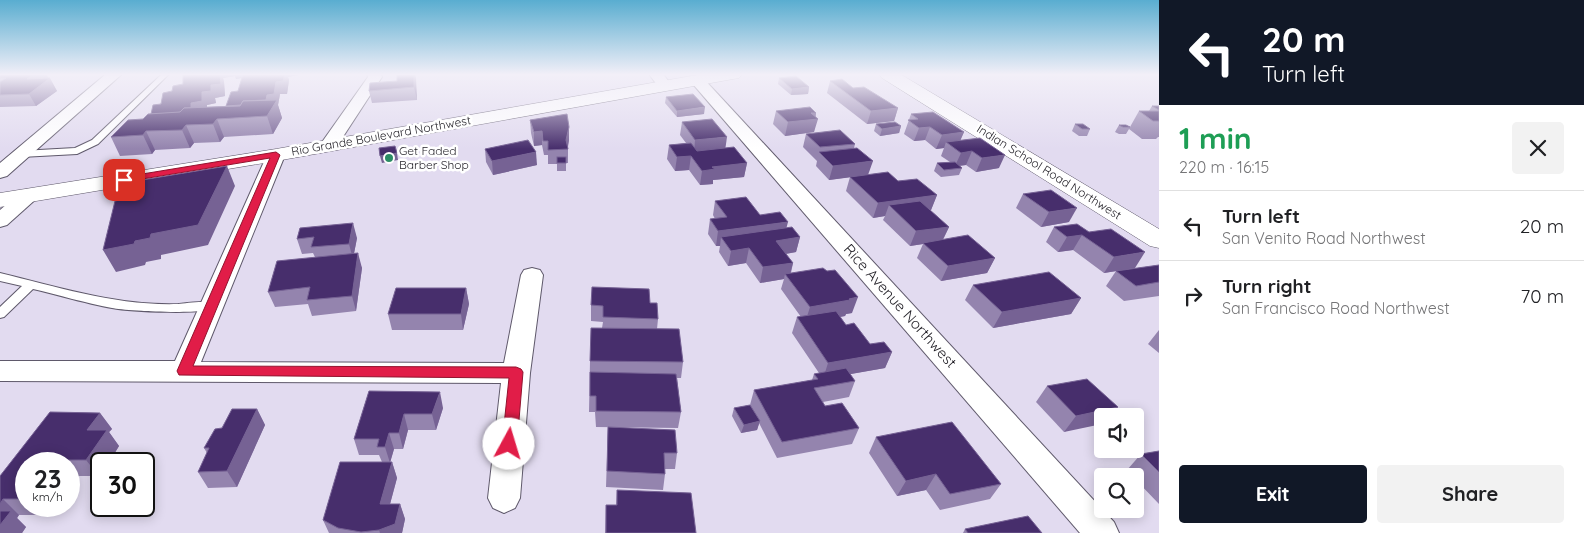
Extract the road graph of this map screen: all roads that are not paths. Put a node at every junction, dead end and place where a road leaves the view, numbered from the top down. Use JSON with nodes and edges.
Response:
{"nodes":[{"id":1,"x":85,"y":99,"type":"edge"},
{"id":2,"x":140,"y":99,"type":"edge"},
{"id":3,"x":360,"y":99,"type":"edge"},
{"id":4,"x":565,"y":99,"type":"edge"},
{"id":5,"x":714,"y":99,"type":"edge"},
{"id":6,"x":929,"y":99,"type":"edge"},
{"id":7,"x":329,"y":145,"type":"junction"},
{"id":8,"x":21,"y":154,"type":"junction"},
{"id":9,"x":276,"y":155,"type":"junction"},
{"id":10,"x":0,"y":172,"type":"edge"},
{"id":11,"x":29,"y":195,"type":"junction"},
{"id":12,"x":0,"y":200,"type":"edge"},
{"id":13,"x":0,"y":221,"type":"edge"},
{"id":14,"x":1159,"y":240,"type":"edge"},
{"id":15,"x":532,"y":275,"type":"dead end"},
{"id":16,"x":0,"y":277,"type":"edge"},
{"id":17,"x":31,"y":284,"type":"junction"},
{"id":18,"x":212,"y":306,"type":"junction"},
{"id":19,"x":0,"y":314,"type":"edge"},
{"id":20,"x":0,"y":371,"type":"edge"},
{"id":21,"x":184,"y":371,"type":"junction"},
{"id":22,"x":516,"y":372,"type":"junction"},
{"id":23,"x":504,"y":498,"type":"dead end"},
{"id":24,"x":1102,"y":533,"type":"edge"}],
"edges":[{"from":1,"to":8,"type":"street"},
{"from":2,"to":8,"type":"lane"},
{"from":3,"to":7,"type":"street"},
{"from":4,"to":7,"type":"main road","name":"Rio Grande Boulevard Northwest"},
{"from":5,"to":24,"type":"street","name":"Rice Avenue Northwest"},
{"from":6,"to":14,"type":"main road","name":"Indian School Road Northwest"},
{"from":7,"to":9,"type":"main road","name":"Rio Grande Boulevard Northwest"},
{"from":8,"to":10,"type":"street"},
{"from":9,"to":11,"type":"main road","name":"Rio Grande Boulevard Northwest"},
{"from":9,"to":18,"type":"street"},
{"from":11,"to":12,"type":"main road","name":"Rio Grande Boulevard Northwest"},
{"from":11,"to":13,"type":"street"},
{"from":15,"to":22,"type":"street"},
{"from":16,"to":17,"type":"lane"},
{"from":17,"to":18,"type":"lane"},
{"from":17,"to":19,"type":"lane"},
{"from":18,"to":21,"type":"street"},
{"from":20,"to":21,"type":"street"},
{"from":21,"to":22,"type":"street"},
{"from":22,"to":23,"type":"street"}]}
